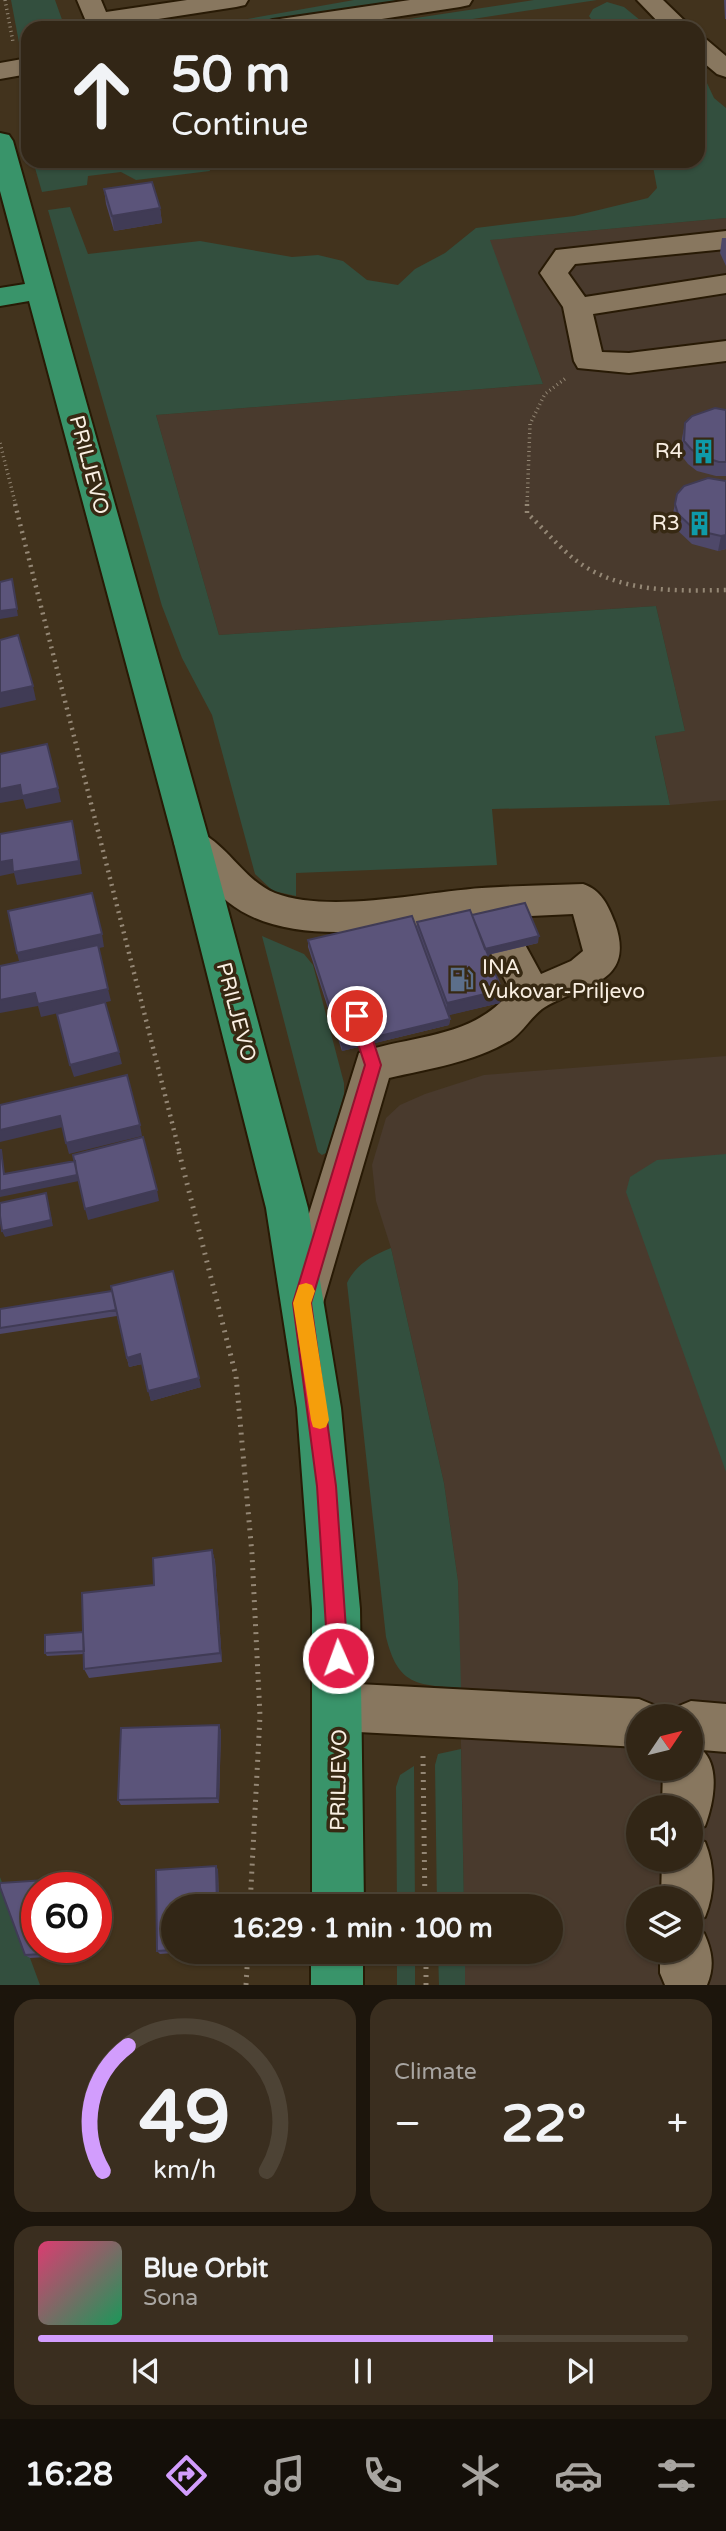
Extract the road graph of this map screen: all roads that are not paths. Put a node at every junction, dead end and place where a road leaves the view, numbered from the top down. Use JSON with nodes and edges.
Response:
{"nodes":[{"id":1,"x":89,"y":0,"type":"edge"},
{"id":2,"x":460,"y":0,"type":"edge"},
{"id":3,"x":649,"y":0,"type":"edge"},
{"id":4,"x":228,"y":1,"type":"edge"},
{"id":5,"x":229,"y":21,"type":"edge"},
{"id":6,"x":374,"y":21,"type":"edge"},
{"id":7,"x":672,"y":21,"type":"edge"},
{"id":8,"x":705,"y":51,"type":"edge"},
{"id":9,"x":21,"y":57,"type":"edge"},
{"id":10,"x":726,"y":69,"type":"edge"},
{"id":11,"x":0,"y":71,"type":"edge"},
{"id":12,"x":0,"y":141,"type":"edge"},
{"id":13,"x":726,"y":240,"type":"edge"},
{"id":14,"x":726,"y":284,"type":"edge"},
{"id":15,"x":41,"y":290,"type":"junction"},
{"id":16,"x":0,"y":297,"type":"edge"},
{"id":17,"x":578,"y":307,"type":"junction"},
{"id":18,"x":726,"y":351,"type":"edge"},
{"id":19,"x":192,"y":843,"type":"junction"},
{"id":20,"x":484,"y":904,"type":"junction"},
{"id":21,"x":326,"y":918,"type":"junction"},
{"id":22,"x":338,"y":955,"type":"edge"},
{"id":23,"x":529,"y":997,"type":"junction"},
{"id":24,"x":361,"y":1028,"type":"edge"},
{"id":25,"x":373,"y":1065,"type":"junction"},
{"id":26,"x":302,"y":1303,"type":"junction"},
{"id":27,"x":339,"y":1707,"type":"junction"},
{"id":28,"x":626,"y":1722,"type":"edge"},
{"id":29,"x":704,"y":1726,"type":"edge"},
{"id":30,"x":726,"y":1728,"type":"edge"},
{"id":31,"x":338,"y":1894,"type":"edge"},
{"id":32,"x":337,"y":1964,"type":"edge"},
{"id":33,"x":337,"y":1985,"type":"edge"}],
"edges":[{"from":1,"to":4,"type":"lane"},
{"from":2,"to":6,"type":"lane"},
{"from":3,"to":7,"type":"lane"},
{"from":4,"to":5,"type":"lane"},
{"from":8,"to":10,"type":"lane"},
{"from":9,"to":11,"type":"lane"},
{"from":12,"to":15,"type":"main road","name":"PRILJEVO"},
{"from":13,"to":17,"type":"lane"},
{"from":14,"to":17,"type":"lane"},
{"from":15,"to":16,"type":"main road"},
{"from":15,"to":19,"type":"main road","name":"PRILJEVO"},
{"from":17,"to":18,"type":"lane"},
{"from":19,"to":21,"type":"lane"},
{"from":19,"to":26,"type":"main road","name":"PRILJEVO"},
{"from":20,"to":21,"type":"lane"},
{"from":20,"to":23,"type":"lane"},
{"from":20,"to":23,"type":"lane"},
{"from":21,"to":22,"type":"lane"},
{"from":23,"to":25,"type":"lane"},
{"from":24,"to":25,"type":"lane"},
{"from":25,"to":26,"type":"lane"},
{"from":26,"to":27,"type":"main road","name":"PRILJEVO"},
{"from":27,"to":28,"type":"lane"},
{"from":27,"to":31,"type":"main road","name":"PRILJEVO"},
{"from":29,"to":30,"type":"lane"},
{"from":32,"to":33,"type":"main road"}]}
